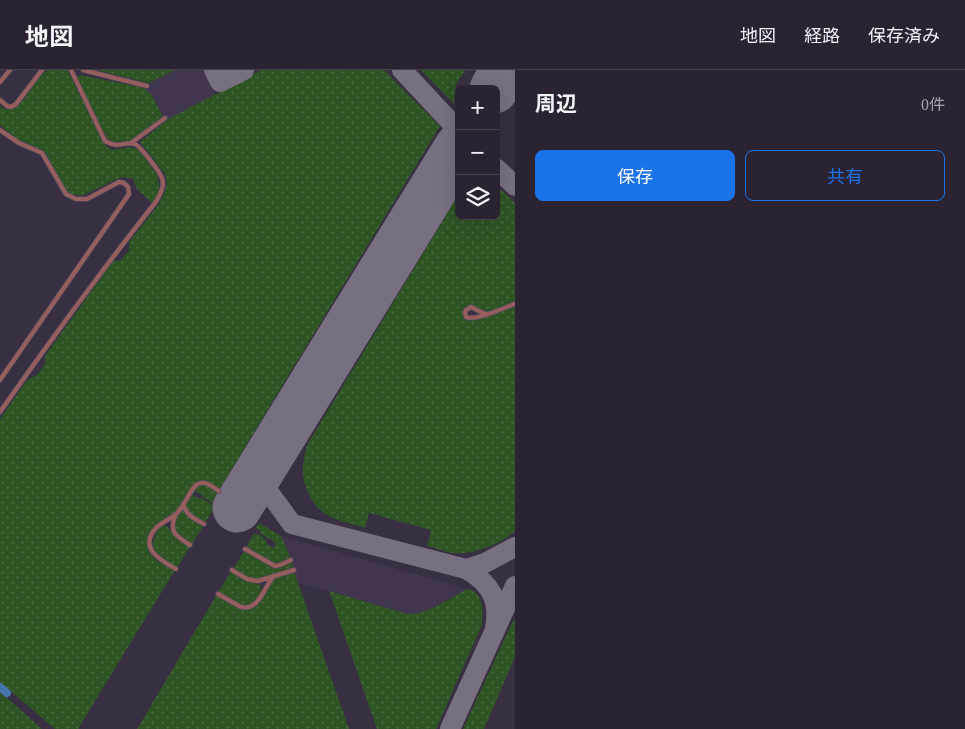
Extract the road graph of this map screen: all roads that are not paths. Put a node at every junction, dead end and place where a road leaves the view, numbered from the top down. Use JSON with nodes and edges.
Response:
{"nodes":[{"id":1,"x":10,"y":70,"type":"edge"},
{"id":2,"x":42,"y":70,"type":"edge"},
{"id":3,"x":71,"y":70,"type":"edge"},
{"id":4,"x":83,"y":70,"type":"edge"},
{"id":5,"x":0,"y":82,"type":"edge"},
{"id":6,"x":147,"y":86,"type":"dead end"},
{"id":7,"x":0,"y":100,"type":"edge"},
{"id":8,"x":165,"y":118,"type":"dead end"},
{"id":9,"x":0,"y":130,"type":"edge"},
{"id":10,"x":131,"y":143,"type":"junction"},
{"id":11,"x":515,"y":304,"type":"edge"},
{"id":12,"x":488,"y":314,"type":"junction"},
{"id":13,"x":0,"y":380,"type":"edge"},
{"id":14,"x":0,"y":412,"type":"edge"},
{"id":15,"x":219,"y":491,"type":"dead end"},
{"id":16,"x":183,"y":504,"type":"junction"},
{"id":17,"x":176,"y":514,"type":"junction"},
{"id":18,"x":204,"y":524,"type":"dead end"},
{"id":19,"x":190,"y":545,"type":"dead end"},
{"id":20,"x":245,"y":549,"type":"dead end"},
{"id":21,"x":291,"y":560,"type":"dead end"},
{"id":22,"x":176,"y":569,"type":"dead end"},
{"id":23,"x":232,"y":570,"type":"dead end"},
{"id":24,"x":294,"y":570,"type":"dead end"},
{"id":25,"x":274,"y":576,"type":"junction"},
{"id":26,"x":218,"y":594,"type":"dead end"}],
"edges":[{"from":1,"to":5,"type":"lane"},
{"from":2,"to":7,"type":"lane"},
{"from":3,"to":10,"type":"lane"},
{"from":4,"to":6,"type":"lane"},
{"from":8,"to":10,"type":"lane"},
{"from":9,"to":13,"type":"lane"},
{"from":10,"to":14,"type":"lane"},
{"from":11,"to":12,"type":"lane"},
{"from":12,"to":12,"type":"lane"},
{"from":15,"to":16,"type":"lane"},
{"from":16,"to":17,"type":"lane"},
{"from":16,"to":18,"type":"lane"},
{"from":17,"to":19,"type":"lane"},
{"from":17,"to":22,"type":"lane"},
{"from":20,"to":21,"type":"lane"},
{"from":23,"to":25,"type":"lane"},
{"from":24,"to":25,"type":"lane"},
{"from":25,"to":26,"type":"lane"}]}
